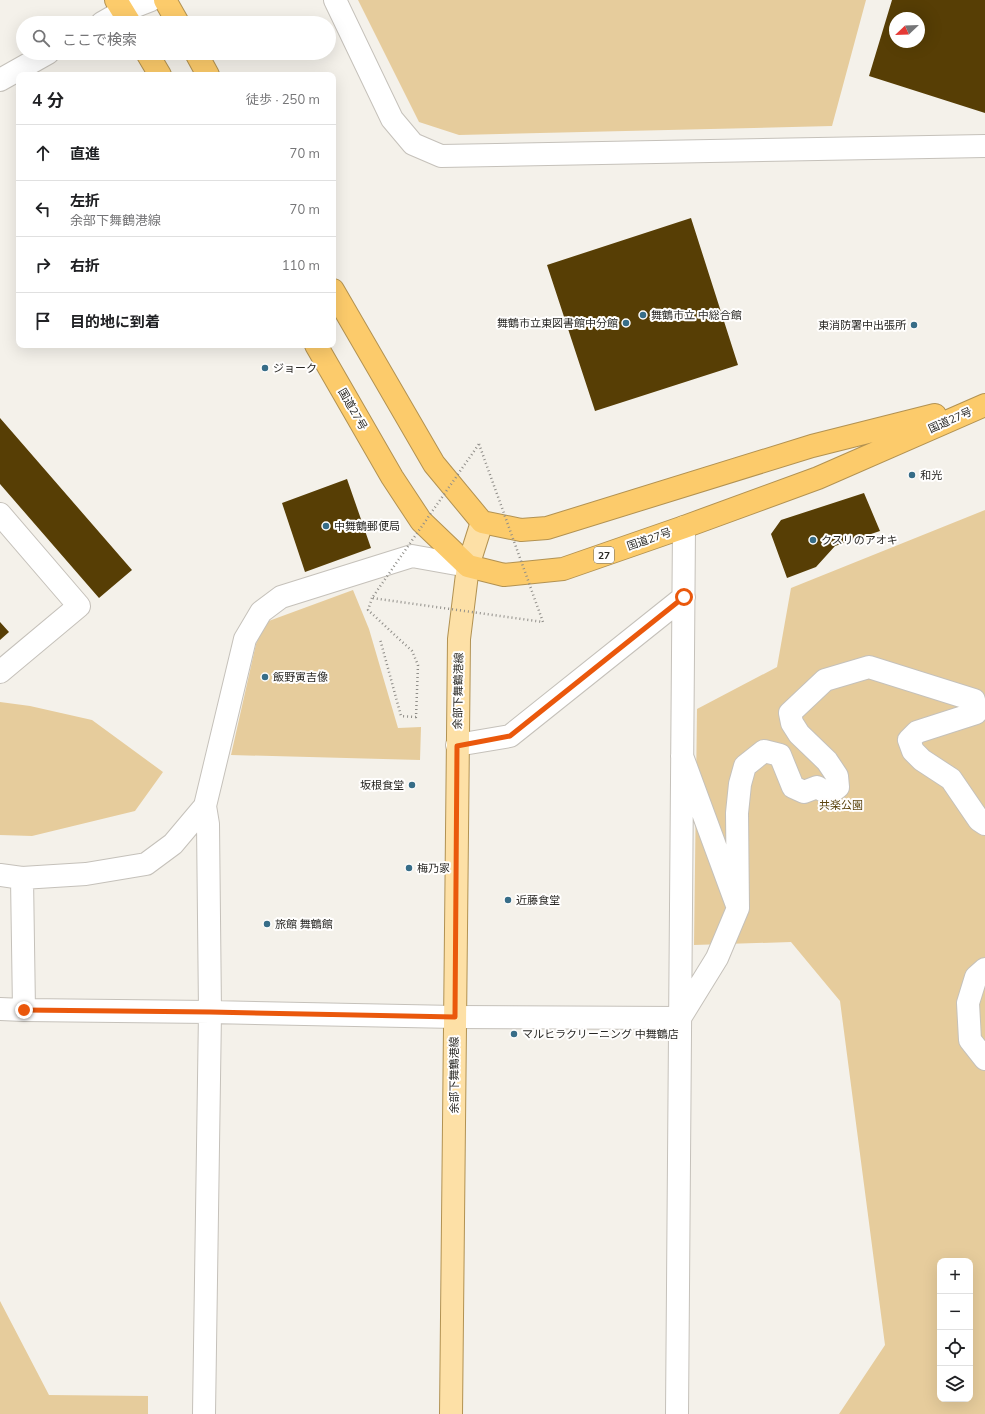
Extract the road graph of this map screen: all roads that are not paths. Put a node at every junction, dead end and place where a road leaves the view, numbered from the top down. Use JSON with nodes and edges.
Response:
{"nodes":[{"id":1,"x":151,"y":0,"type":"edge"},
{"id":2,"x":165,"y":0,"type":"edge"},
{"id":3,"x":335,"y":0,"type":"edge"},
{"id":4,"x":123,"y":11,"type":"edge"},
{"id":5,"x":114,"y":16,"type":"edge"},
{"id":6,"x":174,"y":16,"type":"edge"},
{"id":7,"x":36,"y":60,"type":"edge"},
{"id":8,"x":151,"y":60,"type":"edge"},
{"id":9,"x":200,"y":60,"type":"edge"},
{"id":10,"x":158,"y":72,"type":"edge"},
{"id":11,"x":206,"y":72,"type":"edge"},
{"id":12,"x":0,"y":80,"type":"edge"},
{"id":13,"x":985,"y":146,"type":"edge"},
{"id":14,"x":336,"y":295,"type":"edge"},
{"id":15,"x":318,"y":348,"type":"edge"},
{"id":16,"x":985,"y":404,"type":"edge"},
{"id":17,"x":0,"y":514,"type":"edge"},
{"id":18,"x":482,"y":522,"type":"junction"},
{"id":19,"x":684,"y":527,"type":"junction"},
{"id":20,"x":468,"y":566,"type":"junction"},
{"id":21,"x":684,"y":597,"type":"junction"},
{"id":22,"x":0,"y":672,"type":"edge"},
{"id":23,"x":457,"y":746,"type":"junction"},
{"id":24,"x":682,"y":756,"type":"junction"},
{"id":25,"x":205,"y":806,"type":"junction"},
{"id":26,"x":985,"y":824,"type":"edge"},
{"id":27,"x":0,"y":874,"type":"edge"},
{"id":28,"x":22,"y":878,"type":"junction"},
{"id":29,"x":738,"y":908,"type":"junction"},
{"id":30,"x":982,"y":980,"type":"edge"},
{"id":31,"x":0,"y":1010,"type":"edge"},
{"id":32,"x":24,"y":1010,"type":"junction"},
{"id":33,"x":210,"y":1012,"type":"junction"},
{"id":34,"x":455,"y":1017,"type":"junction"},
{"id":35,"x":680,"y":1018,"type":"junction"},
{"id":36,"x":985,"y":1059,"type":"edge"},
{"id":37,"x":204,"y":1414,"type":"edge"},
{"id":38,"x":451,"y":1414,"type":"edge"},
{"id":39,"x":677,"y":1414,"type":"edge"}],
"edges":[{"from":1,"to":4,"type":"street"},
{"from":2,"to":6,"type":"highway"},
{"from":3,"to":13,"type":"street"},
{"from":4,"to":5,"type":"street"},
{"from":7,"to":12,"type":"street"},
{"from":8,"to":10,"type":"highway"},
{"from":9,"to":11,"type":"highway"},
{"from":14,"to":18,"type":"highway"},
{"from":15,"to":20,"type":"highway","name":"国道27号"},
{"from":16,"to":18,"type":"highway","name":"国道27号","number":"27"},
{"from":16,"to":19,"type":"highway","name":"国道27号","number":"27"},
{"from":17,"to":22,"type":"street"},
{"from":18,"to":20,"type":"main road","name":"余部下舞鶴港線"},
{"from":19,"to":20,"type":"highway","name":"国道27号","number":"27"},
{"from":19,"to":21,"type":"street"},
{"from":20,"to":23,"type":"main road","name":"余部下舞鶴港線"},
{"from":20,"to":25,"type":"street"},
{"from":21,"to":23,"type":"street"},
{"from":21,"to":24,"type":"street"},
{"from":23,"to":34,"type":"main road","name":"余部下舞鶴港線"},
{"from":24,"to":29,"type":"street"},
{"from":24,"to":35,"type":"street"},
{"from":25,"to":28,"type":"street"},
{"from":25,"to":33,"type":"street"},
{"from":26,"to":29,"type":"street"},
{"from":27,"to":28,"type":"street"},
{"from":28,"to":32,"type":"street"},
{"from":29,"to":35,"type":"street"},
{"from":30,"to":36,"type":"street"},
{"from":31,"to":32,"type":"street"},
{"from":32,"to":33,"type":"street"},
{"from":33,"to":34,"type":"street"},
{"from":33,"to":37,"type":"street"},
{"from":34,"to":35,"type":"street"},
{"from":34,"to":38,"type":"main road","name":"余部下舞鶴港線"},
{"from":35,"to":39,"type":"street"}]}
